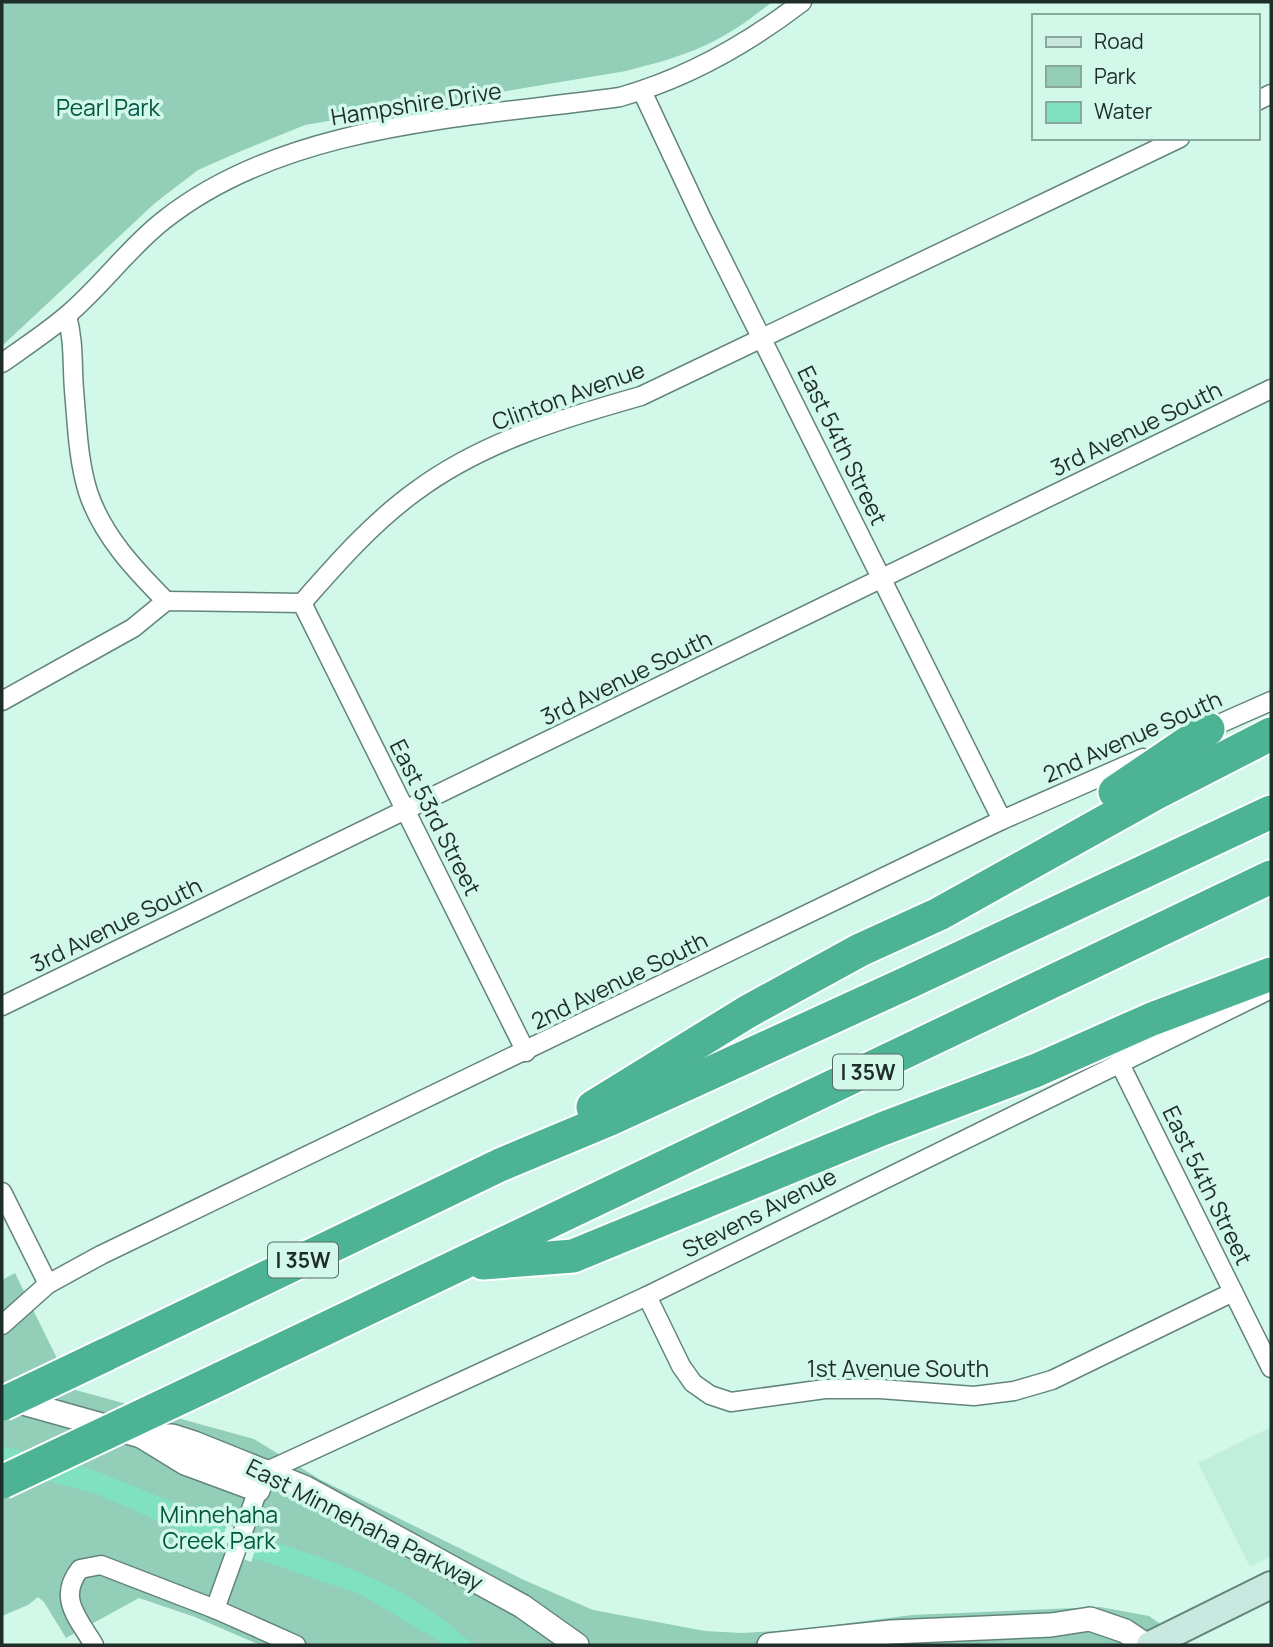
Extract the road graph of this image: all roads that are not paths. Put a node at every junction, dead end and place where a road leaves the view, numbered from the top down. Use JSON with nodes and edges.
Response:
{"nodes":[{"id":1,"x":802,"y":2,"type":"edge"},
{"id":2,"x":642,"y":91,"type":"junction"},
{"id":3,"x":1176,"y":140,"type":"edge"},
{"id":4,"x":67,"y":316,"type":"junction"},
{"id":5,"x":763,"y":339,"type":"junction"},
{"id":6,"x":2,"y":363,"type":"edge"},
{"id":7,"x":1271,"y":389,"type":"edge"},
{"id":8,"x":882,"y":579,"type":"junction"},
{"id":9,"x":166,"y":601,"type":"junction"},
{"id":10,"x":302,"y":603,"type":"junction"},
{"id":11,"x":2,"y":701,"type":"edge"},
{"id":12,"x":1271,"y":701,"type":"edge"},
{"id":13,"x":1208,"y":729,"type":"junction"},
{"id":14,"x":1271,"y":734,"type":"edge"},
{"id":15,"x":1271,"y":811,"type":"edge"},
{"id":16,"x":405,"y":812,"type":"junction"},
{"id":17,"x":1002,"y":820,"type":"junction"},
{"id":18,"x":1271,"y":877,"type":"edge"},
{"id":19,"x":860,"y":950,"type":"junction"},
{"id":20,"x":1271,"y":974,"type":"edge"},
{"id":21,"x":1271,"y":989,"type":"edge"},
{"id":22,"x":2,"y":1006,"type":"edge"},
{"id":23,"x":526,"y":1052,"type":"junction"},
{"id":24,"x":1119,"y":1062,"type":"junction"},
{"id":25,"x":500,"y":1166,"type":"junction"},
{"id":26,"x":2,"y":1192,"type":"edge"},
{"id":27,"x":463,"y":1265,"type":"junction"},
{"id":28,"x":48,"y":1284,"type":"junction"},
{"id":29,"x":1233,"y":1292,"type":"junction"},
{"id":30,"x":647,"y":1296,"type":"junction"},
{"id":31,"x":2,"y":1325,"type":"edge"},
{"id":32,"x":1271,"y":1367,"type":"edge"},
{"id":33,"x":2,"y":1397,"type":"edge"},
{"id":34,"x":2,"y":1404,"type":"edge"},
{"id":35,"x":262,"y":1481,"type":"junction"},
{"id":36,"x":2,"y":1482,"type":"edge"},
{"id":37,"x":1271,"y":1584,"type":"edge"},
{"id":38,"x":215,"y":1609,"type":"junction"},
{"id":39,"x":94,"y":1645,"type":"edge"},
{"id":40,"x":296,"y":1645,"type":"edge"},
{"id":41,"x":577,"y":1645,"type":"edge"},
{"id":42,"x":769,"y":1645,"type":"edge"},
{"id":43,"x":1148,"y":1645,"type":"edge"}],
"edges":[{"from":1,"to":2,"type":"street","name":"Hampshire Drive"},
{"from":2,"to":4,"type":"street","name":"Hampshire Drive"},
{"from":2,"to":5,"type":"street","name":"East 54th Street"},
{"from":3,"to":5,"type":"street","name":"Clinton Avenue"},
{"from":4,"to":6,"type":"street","name":"Hampshire Drive"},
{"from":4,"to":9,"type":"street"},
{"from":5,"to":8,"type":"street","name":"East 54th Street"},
{"from":5,"to":10,"type":"street","name":"Clinton Avenue"},
{"from":7,"to":8,"type":"street","name":"3rd Avenue South"},
{"from":8,"to":16,"type":"street","name":"3rd Avenue South"},
{"from":8,"to":17,"type":"street","name":"East 54th Street"},
{"from":9,"to":10,"type":"street"},
{"from":9,"to":11,"type":"street"},
{"from":10,"to":16,"type":"street","name":"East 53rd Street"},
{"from":12,"to":13,"type":"street","name":"2nd Avenue South"},
{"from":13,"to":17,"type":"street","name":"2nd Avenue South"},
{"from":13,"to":19,"type":"highway"},
{"from":14,"to":19,"type":"highway"},
{"from":15,"to":25,"type":"highway","number":"I 35W"},
{"from":16,"to":22,"type":"street","name":"3rd Avenue South"},
{"from":16,"to":23,"type":"street","name":"East 53rd Street"},
{"from":17,"to":23,"type":"street","name":"2nd Avenue South"},
{"from":18,"to":27,"type":"highway","number":"I 35W"},
{"from":19,"to":25,"type":"highway"},
{"from":20,"to":27,"type":"highway"},
{"from":21,"to":24,"type":"street","name":"Stevens Avenue"},
{"from":23,"to":28,"type":"street","name":"2nd Avenue South"},
{"from":24,"to":29,"type":"street","name":"East 54th Street"},
{"from":24,"to":30,"type":"street","name":"Stevens Avenue"},
{"from":25,"to":34,"type":"highway","number":"I 35W","bridge":true},
{"from":26,"to":28,"type":"street"},
{"from":27,"to":36,"type":"highway","number":"I 35W","bridge":true},
{"from":28,"to":31,"type":"street","name":"2nd Avenue South"},
{"from":29,"to":30,"type":"street","name":"1st Avenue South"},
{"from":29,"to":32,"type":"street","name":"East 54th Street"},
{"from":30,"to":35,"type":"street","name":"Stevens Avenue"},
{"from":33,"to":35,"type":"street","name":"East Minnehaha Parkway"},
{"from":35,"to":38,"type":"street"},
{"from":35,"to":41,"type":"street","name":"East Minnehaha Parkway"},
{"from":37,"to":43,"type":"main road"},
{"from":38,"to":39,"type":"street"},
{"from":38,"to":40,"type":"street"},
{"from":42,"to":43,"type":"street"}]}
